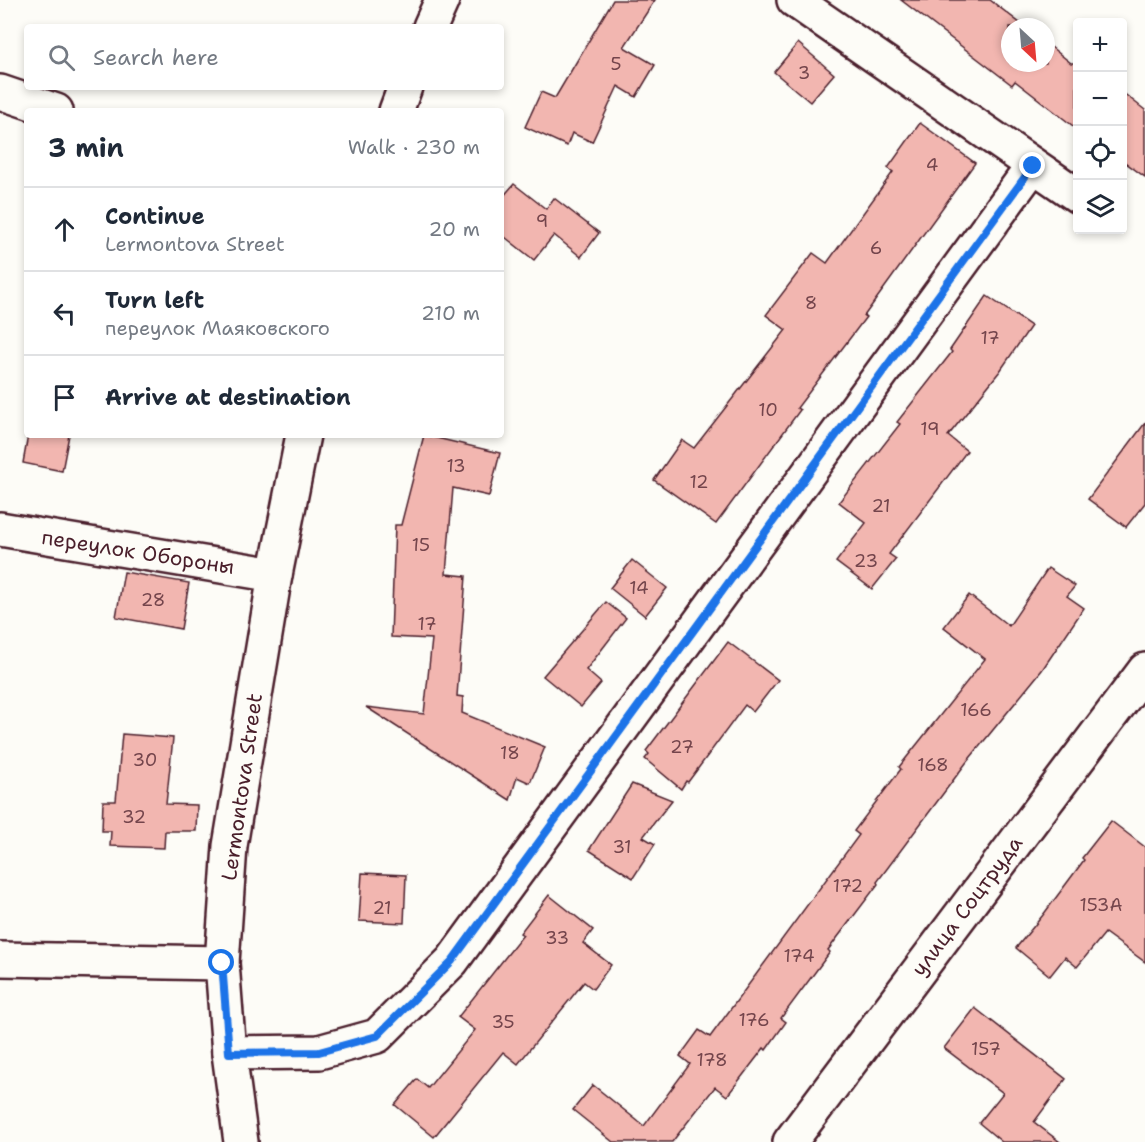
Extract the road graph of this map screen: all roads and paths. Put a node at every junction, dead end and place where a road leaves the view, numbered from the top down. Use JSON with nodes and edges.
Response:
{"nodes":[{"id":1,"x":442,"y":0,"type":"edge"},
{"id":2,"x":794,"y":0,"type":"edge"},
{"id":3,"x":431,"y":24,"type":"edge"},
{"id":4,"x":404,"y":90,"type":"edge"},
{"id":5,"x":0,"y":92,"type":"edge"},
{"id":6,"x":47,"y":108,"type":"edge"},
{"id":7,"x":397,"y":108,"type":"edge"},
{"id":8,"x":1033,"y":166,"type":"junction"},
{"id":9,"x":1073,"y":193,"type":"edge"},
{"id":10,"x":302,"y":438,"type":"edge"},
{"id":11,"x":0,"y":529,"type":"edge"},
{"id":12,"x":275,"y":575,"type":"junction"},
{"id":13,"x":1145,"y":670,"type":"edge"},
{"id":14,"x":0,"y":959,"type":"edge"},
{"id":15,"x":222,"y":963,"type":"junction"},
{"id":16,"x":229,"y":1053,"type":"junction"},
{"id":17,"x":241,"y":1142,"type":"edge"},
{"id":18,"x":790,"y":1142,"type":"edge"}],
"edges":[{"from":1,"to":3,"type":"street"},
{"from":2,"to":8,"type":"street"},
{"from":4,"to":7,"type":"street"},
{"from":5,"to":6,"type":"street"},
{"from":8,"to":9,"type":"street"},
{"from":8,"to":16,"type":"street"},
{"from":10,"to":12,"type":"street","name":"Lermontova Street"},
{"from":11,"to":12,"type":"street","name":"переулок Обороны"},
{"from":12,"to":15,"type":"street","name":"Lermontova Street"},
{"from":13,"to":18,"type":"street","name":"улица Соцтруда"},
{"from":14,"to":15,"type":"street"},
{"from":15,"to":16,"type":"street","name":"Lermontova Street"},
{"from":16,"to":17,"type":"street","name":"Lermontova Street"}]}
